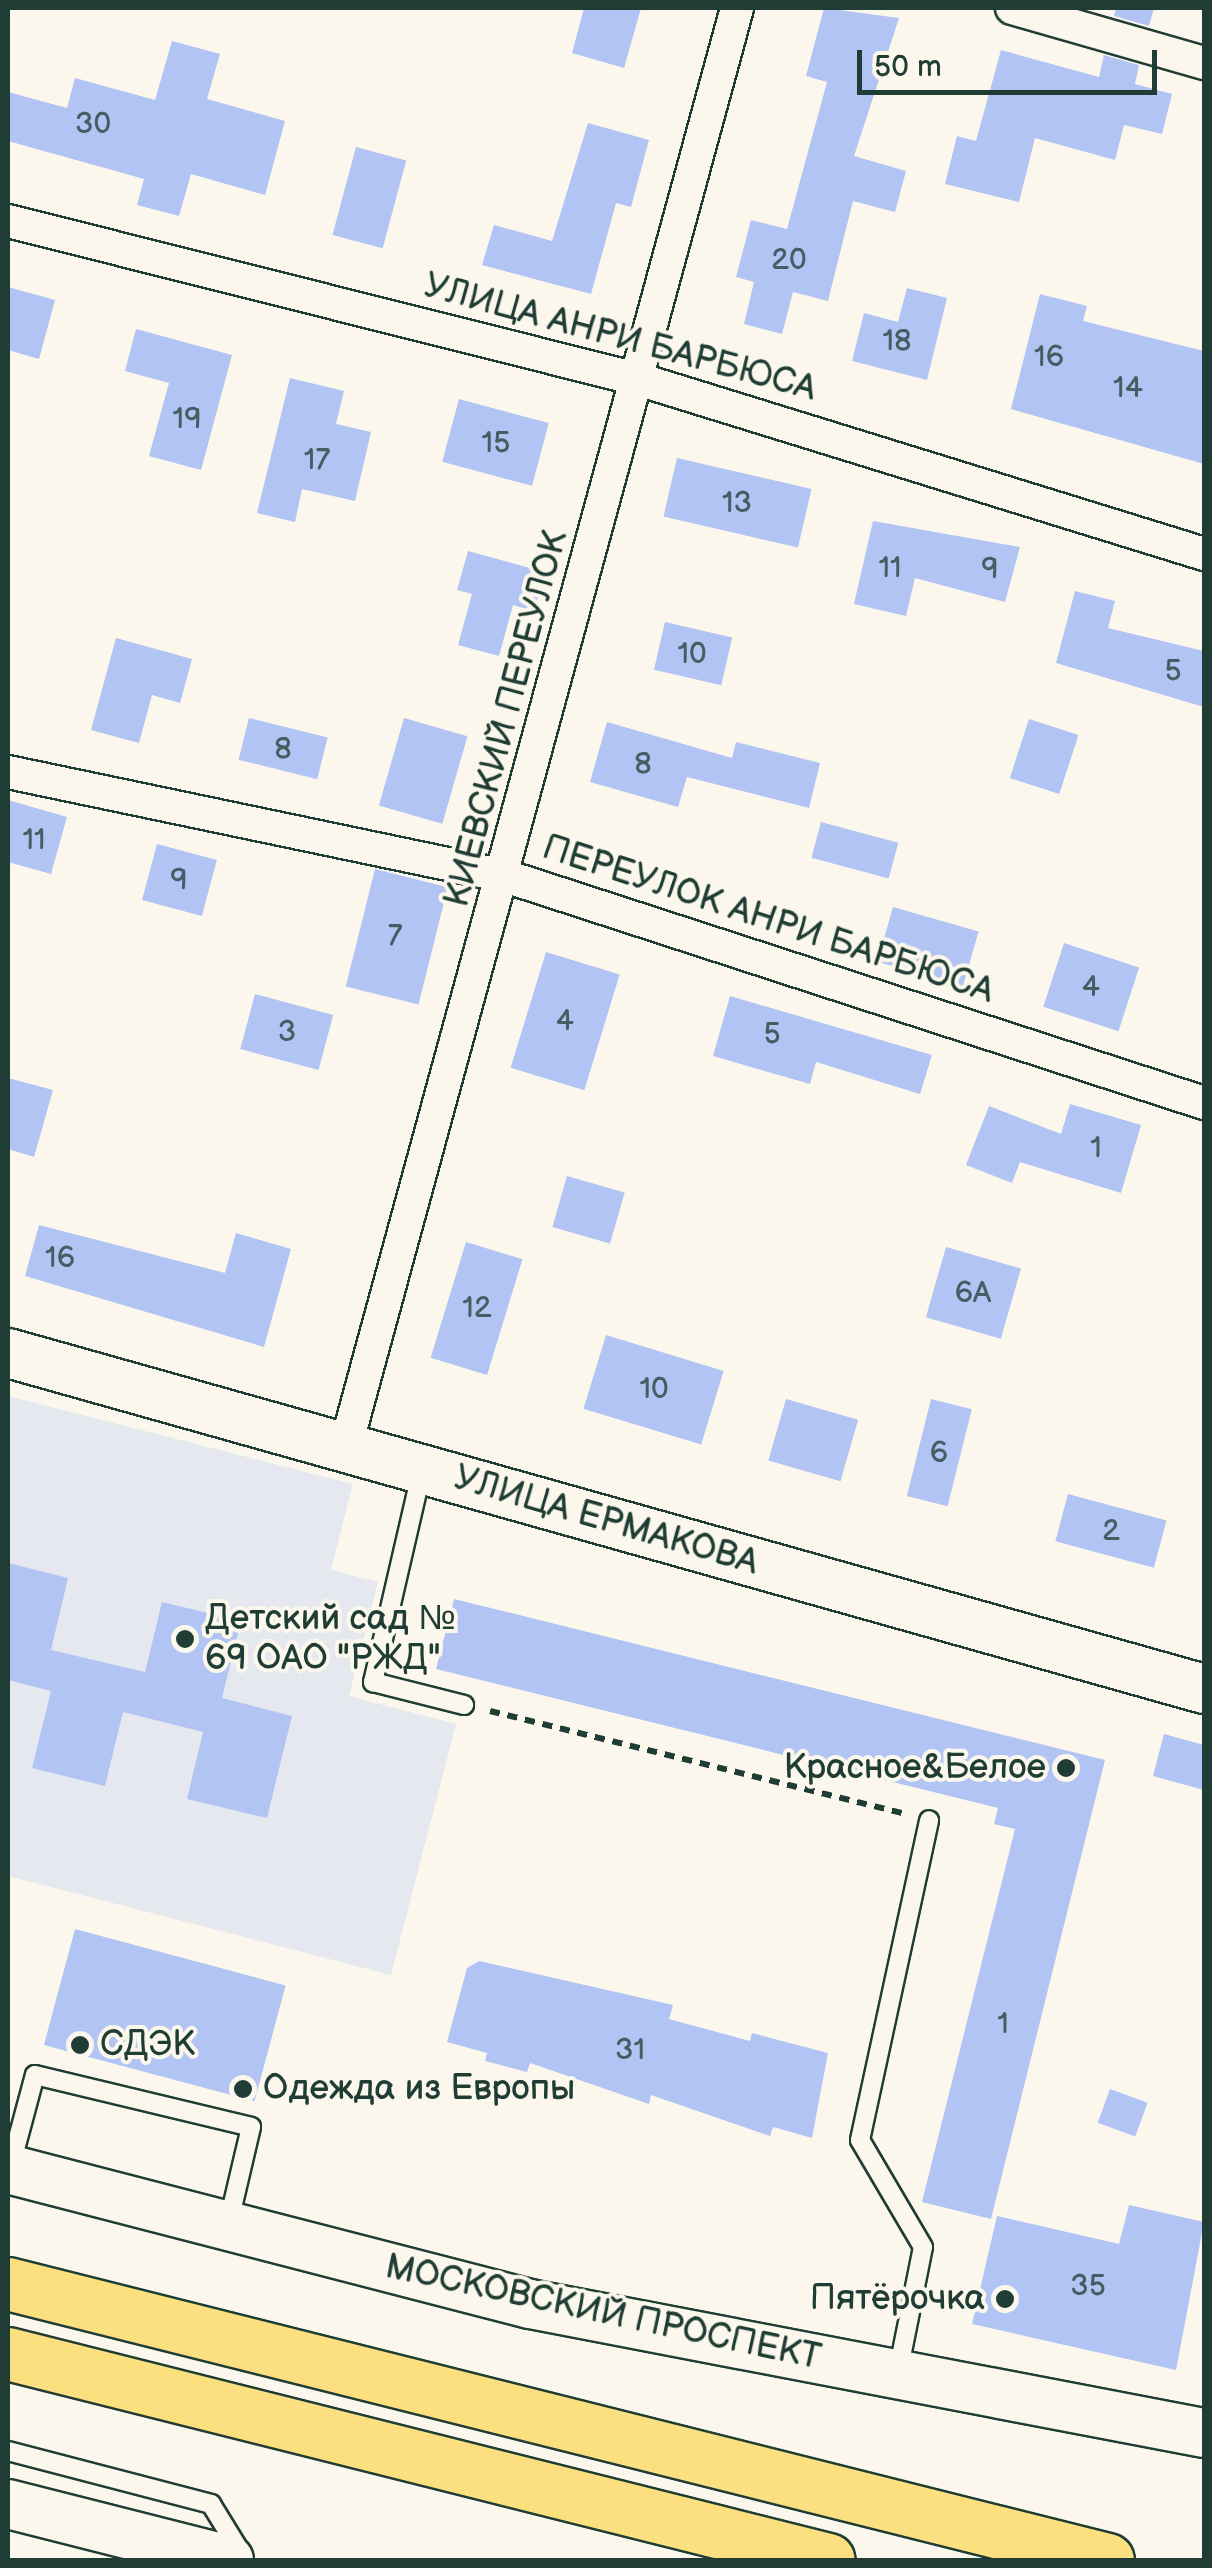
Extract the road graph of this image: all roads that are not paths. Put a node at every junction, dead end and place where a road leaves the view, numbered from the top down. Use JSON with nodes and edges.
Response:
{"nodes":[{"id":1,"x":737,"y":8,"type":"edge"},
{"id":2,"x":1012,"y":8,"type":"edge"},
{"id":3,"x":1204,"y":63,"type":"edge"},
{"id":4,"x":8,"y":221,"type":"edge"},
{"id":5,"x":641,"y":380,"type":"junction"},
{"id":6,"x":1204,"y":554,"type":"edge"},
{"id":7,"x":8,"y":772,"type":"edge"},
{"id":8,"x":505,"y":876,"type":"junction"},
{"id":9,"x":1204,"y":1103,"type":"edge"},
{"id":10,"x":8,"y":1354,"type":"edge"},
{"id":11,"x":345,"y":1449,"type":"junction"},
{"id":12,"x":422,"y":1469,"type":"junction"},
{"id":13,"x":1204,"y":1689,"type":"edge"},
{"id":14,"x":464,"y":1705,"type":"road end"},
{"id":15,"x":929,"y":1820,"type":"road end"},
{"id":16,"x":8,"y":2170,"type":"edge"},
{"id":17,"x":228,"y":2226,"type":"junction"},
{"id":18,"x":8,"y":2284,"type":"edge"},
{"id":19,"x":8,"y":2354,"type":"edge"},
{"id":20,"x":897,"y":2374,"type":"junction"},
{"id":21,"x":1204,"y":2433,"type":"edge"},
{"id":22,"x":8,"y":2450,"type":"edge"},
{"id":23,"x":8,"y":2504,"type":"edge"},
{"id":24,"x":229,"y":2560,"type":"edge"},
{"id":25,"x":246,"y":2560,"type":"edge"},
{"id":26,"x":828,"y":2560,"type":"edge"},
{"id":27,"x":1108,"y":2560,"type":"edge"}],
"edges":[{"from":1,"to":5,"type":"street","name":"КИЕВСКИЙ ПЕРЕУЛОК"},
{"from":2,"to":3,"type":"street"},
{"from":4,"to":5,"type":"street","name":"УЛИЦА АНРИ БАРБЮСА"},
{"from":5,"to":6,"type":"street","name":"УЛИЦА АНРИ БАРБЮСА"},
{"from":5,"to":8,"type":"street","name":"КИЕВСКИЙ ПЕРЕУЛОК"},
{"from":7,"to":8,"type":"street","name":"ПЕРЕУЛОК АНРИ БАРБЮСА"},
{"from":8,"to":9,"type":"street","name":"ПЕРЕУЛОК АНРИ БАРБЮСА"},
{"from":8,"to":11,"type":"street","name":"КИЕВСКИЙ ПЕРЕУЛОК"},
{"from":10,"to":11,"type":"street","name":"УЛИЦА ЕРМАКОВА"},
{"from":11,"to":12,"type":"street","name":"УЛИЦА ЕРМАКОВА"},
{"from":12,"to":13,"type":"street","name":"УЛИЦА ЕРМАКОВА"},
{"from":12,"to":14,"type":"lane"},
{"from":15,"to":20,"type":"lane"},
{"from":16,"to":17,"type":"street","name":"МОСКОВСКИЙ ПРОСПЕКТ"},
{"from":16,"to":17,"type":"lane"},
{"from":17,"to":20,"type":"street","name":"МОСКОВСКИЙ ПРОСПЕКТ"},
{"from":18,"to":27,"type":"main road"},
{"from":19,"to":26,"type":"main road"},
{"from":20,"to":21,"type":"street","name":"МОСКОВСКИЙ ПРОСПЕКТ"},
{"from":22,"to":25,"type":"lane"},
{"from":23,"to":24,"type":"street"}]}
